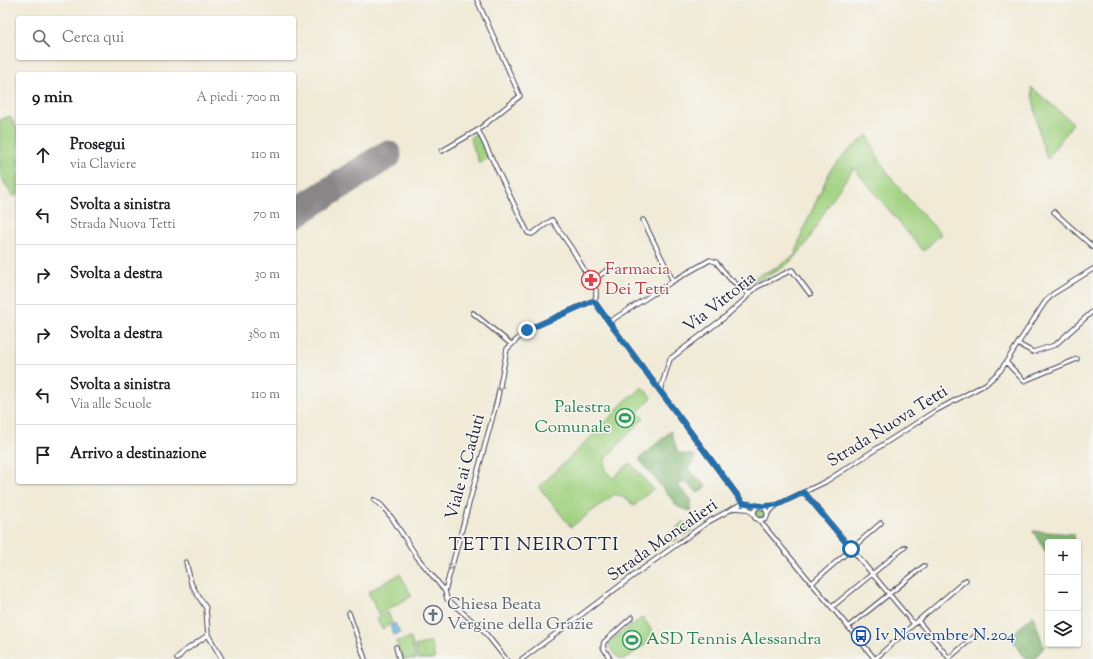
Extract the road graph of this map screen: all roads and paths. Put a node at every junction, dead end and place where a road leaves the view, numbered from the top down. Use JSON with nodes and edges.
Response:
{"nodes":[{"id":1,"x":477,"y":0,"type":"edge"},
{"id":2,"x":478,"y":130,"type":"junction"},
{"id":3,"x":442,"y":151,"type":"dead end"},
{"id":4,"x":1054,"y":212,"type":"dead end"},
{"id":5,"x":643,"y":220,"type":"dead end"},
{"id":6,"x":1093,"y":247,"type":"edge"},
{"id":7,"x":608,"y":269,"type":"dead end"},
{"id":8,"x":1093,"y":269,"type":"edge"},
{"id":9,"x":673,"y":281,"type":"junction"},
{"id":10,"x":591,"y":282,"type":"junction"},
{"id":11,"x":748,"y":294,"type":"junction"},
{"id":12,"x":810,"y":294,"type":"dead end"},
{"id":13,"x":594,"y":301,"type":"junction"},
{"id":14,"x":1093,"y":311,"type":"edge"},
{"id":15,"x":473,"y":313,"type":"dead end"},
{"id":16,"x":609,"y":322,"type":"junction"},
{"id":17,"x":511,"y":344,"type":"junction"},
{"id":18,"x":1018,"y":344,"type":"junction"},
{"id":19,"x":1077,"y":359,"type":"dead end"},
{"id":20,"x":1006,"y":362,"type":"junction"},
{"id":21,"x":660,"y":391,"type":"junction"},
{"id":22,"x":804,"y":492,"type":"junction"},
{"id":23,"x":374,"y":500,"type":"dead end"},
{"id":24,"x":743,"y":503,"type":"junction"},
{"id":25,"x":777,"y":505,"type":"junction"},
{"id":26,"x":758,"y":506,"type":"junction"},
{"id":27,"x":763,"y":506,"type":"junction"},
{"id":28,"x":732,"y":509,"type":"junction"},
{"id":29,"x":748,"y":509,"type":"junction"},
{"id":30,"x":754,"y":515,"type":"junction"},
{"id":31,"x":767,"y":516,"type":"junction"},
{"id":32,"x":760,"y":520,"type":"junction"},
{"id":33,"x":881,"y":523,"type":"dead end"},
{"id":34,"x":768,"y":531,"type":"junction"},
{"id":35,"x":905,"y":547,"type":"dead end"},
{"id":36,"x":851,"y":549,"type":"junction"},
{"id":37,"x":186,"y":562,"type":"dead end"},
{"id":38,"x":924,"y":566,"type":"dead end"},
{"id":39,"x":872,"y":574,"type":"junction"},
{"id":40,"x":966,"y":580,"type":"dead end"},
{"id":41,"x":812,"y":583,"type":"junction"},
{"id":42,"x":444,"y":591,"type":"junction"},
{"id":43,"x":889,"y":594,"type":"junction"},
{"id":44,"x":832,"y":607,"type":"junction"},
{"id":45,"x":349,"y":613,"type":"dead end"},
{"id":46,"x":632,"y":617,"type":"dead end"},
{"id":47,"x":918,"y":621,"type":"junction"},
{"id":48,"x":914,"y":624,"type":"junction"},
{"id":49,"x":848,"y":627,"type":"junction"},
{"id":50,"x":208,"y":635,"type":"junction"},
{"id":51,"x":976,"y":636,"type":"dead end"},
{"id":52,"x":396,"y":647,"type":"dead end"},
{"id":53,"x":949,"y":658,"type":"edge"},
{"id":54,"x":176,"y":659,"type":"edge"},
{"id":55,"x":222,"y":659,"type":"edge"},
{"id":56,"x":365,"y":659,"type":"edge"},
{"id":57,"x":399,"y":659,"type":"edge"},
{"id":58,"x":506,"y":659,"type":"edge"},
{"id":59,"x":522,"y":659,"type":"edge"},
{"id":60,"x":610,"y":659,"type":"edge"},
{"id":61,"x":875,"y":659,"type":"edge"}],
"edges":[{"from":1,"to":2,"type":"street"},
{"from":2,"to":3,"type":"street"},
{"from":2,"to":10,"type":"street"},
{"from":4,"to":6,"type":"street"},
{"from":5,"to":9,"type":"street"},
{"from":7,"to":10,"type":"street"},
{"from":8,"to":18,"type":"street","name":"Strada Nuova Tetti"},
{"from":9,"to":11,"type":"street"},
{"from":9,"to":16,"type":"street"},
{"from":10,"to":13,"type":"street"},
{"from":11,"to":12,"type":"street","name":"Via Vittoria"},
{"from":11,"to":21,"type":"street","name":"Via Vittoria"},
{"from":13,"to":16,"type":"street"},
{"from":13,"to":17,"type":"street"},
{"from":14,"to":18,"type":"street"},
{"from":15,"to":17,"type":"street"},
{"from":16,"to":21,"type":"street"},
{"from":17,"to":42,"type":"street","name":"Viale ai Caduti","one_way":true},
{"from":18,"to":20,"type":"street","name":"Strada Nuova Tetti"},
{"from":19,"to":20,"type":"street"},
{"from":20,"to":22,"type":"street","name":"Strada Nuova Tetti"},
{"from":21,"to":24,"type":"street"},
{"from":22,"to":25,"type":"street","name":"Strada Nuova Tetti"},
{"from":22,"to":36,"type":"street"},
{"from":23,"to":42,"type":"street"},
{"from":24,"to":26,"type":"street"},
{"from":24,"to":28,"type":"street","name":"Strada Moncalieri"},
{"from":24,"to":29,"type":"street"},
{"from":25,"to":27,"type":"street","name":"Strada Nuova Tetti"},
{"from":25,"to":31,"type":"street","name":"Strada Nuova Tetti"},
{"from":26,"to":27,"type":"street"},
{"from":26,"to":30,"type":"street"},
{"from":27,"to":31,"type":"street"},
{"from":28,"to":29,"type":"street"},
{"from":28,"to":59,"type":"street","name":"Strada Moncalieri"},
{"from":29,"to":30,"type":"street"},
{"from":30,"to":32,"type":"street"},
{"from":31,"to":32,"type":"street"},
{"from":31,"to":34,"type":"street"},
{"from":32,"to":34,"type":"street"},
{"from":33,"to":36,"type":"street"},
{"from":34,"to":41,"type":"street"},
{"from":35,"to":39,"type":"street"},
{"from":36,"to":39,"type":"street"},
{"from":36,"to":41,"type":"street"},
{"from":37,"to":50,"type":"street"},
{"from":38,"to":43,"type":"street"},
{"from":39,"to":43,"type":"street"},
{"from":39,"to":44,"type":"street"},
{"from":40,"to":47,"type":"street"},
{"from":41,"to":44,"type":"street"},
{"from":42,"to":58,"type":"street"},
{"from":43,"to":48,"type":"street"},
{"from":43,"to":49,"type":"street"},
{"from":44,"to":49,"type":"street"},
{"from":45,"to":56,"type":"street"},
{"from":46,"to":60,"type":"street"},
{"from":47,"to":48,"type":"street"},
{"from":47,"to":53,"type":"street"},
{"from":48,"to":61,"type":"street"},
{"from":49,"to":61,"type":"street"},
{"from":50,"to":54,"type":"street"},
{"from":50,"to":55,"type":"street"},
{"from":51,"to":53,"type":"street"},
{"from":52,"to":57,"type":"street"}]}
